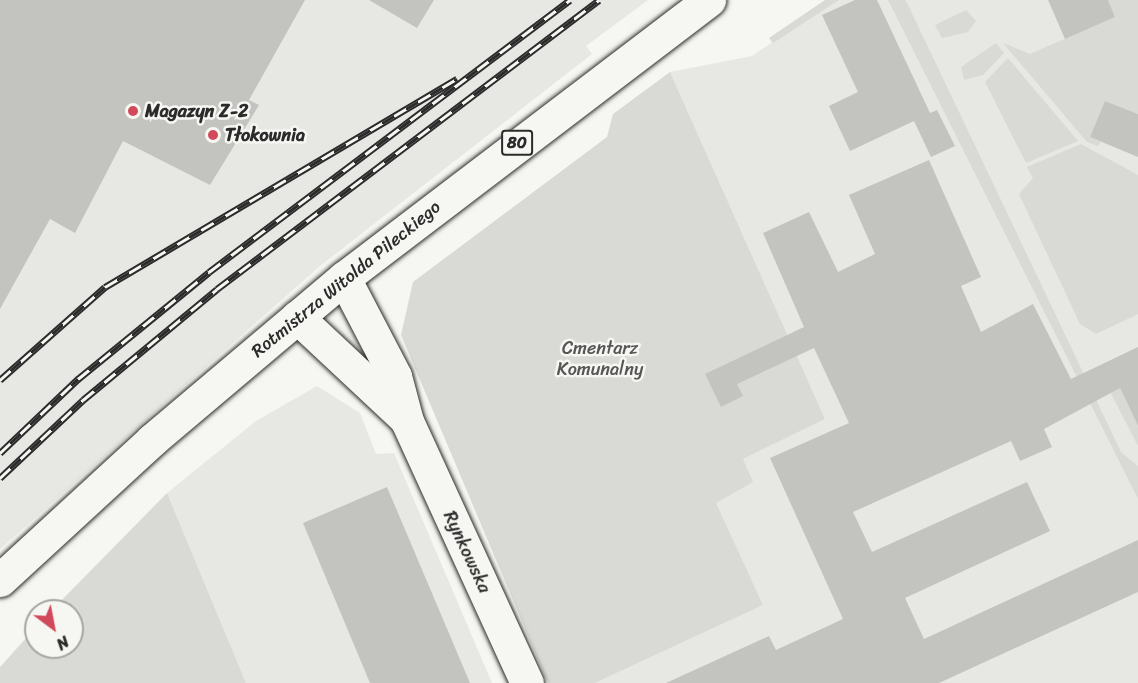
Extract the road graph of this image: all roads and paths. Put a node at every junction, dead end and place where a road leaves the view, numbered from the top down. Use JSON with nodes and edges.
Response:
{"nodes":[{"id":1,"x":709,"y":0,"type":"edge"},
{"id":2,"x":344,"y":278,"type":"junction"},
{"id":3,"x":297,"y":317,"type":"junction"},
{"id":4,"x":407,"y":421,"type":"junction"},
{"id":5,"x":0,"y":580,"type":"edge"},
{"id":6,"x":527,"y":683,"type":"edge"}],
"edges":[{"from":1,"to":2,"type":"main road","name":"Rotmistrza Witolda Pileckiego","number":"80"},
{"from":2,"to":3,"type":"main road","name":"Rotmistrza Witolda Pileckiego","number":"80"},
{"from":2,"to":4,"type":"main road","name":"Rynkowska"},
{"from":3,"to":4,"type":"main road","name":"Rynkowska"},
{"from":3,"to":5,"type":"main road","name":"Rotmistrza Witolda Pileckiego","number":"80"},
{"from":4,"to":6,"type":"main road","name":"Rynkowska"}]}
